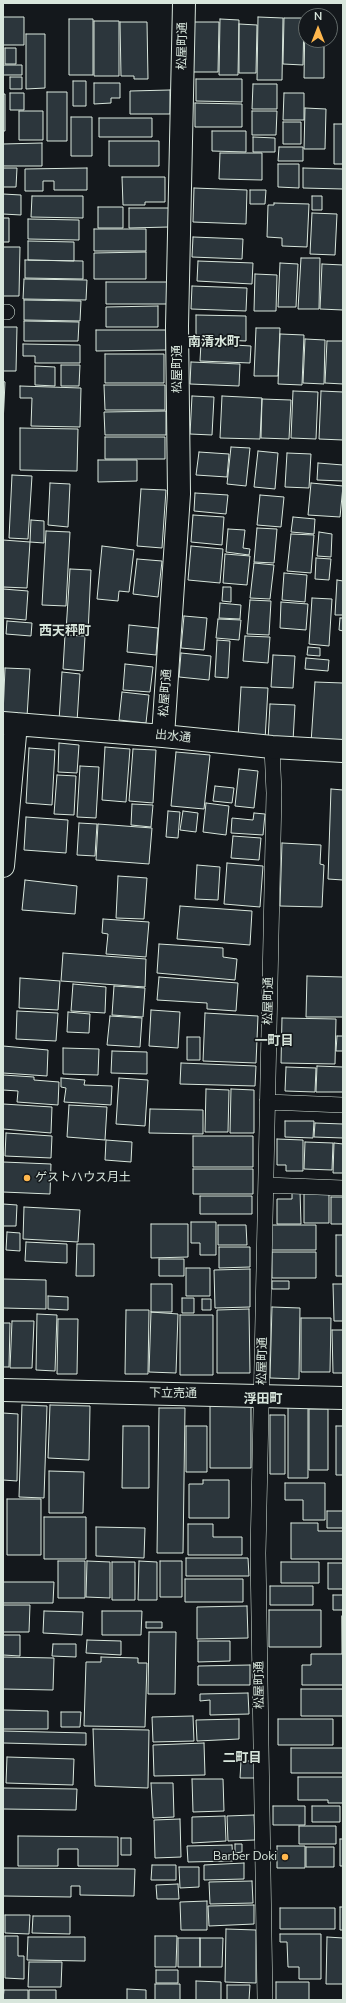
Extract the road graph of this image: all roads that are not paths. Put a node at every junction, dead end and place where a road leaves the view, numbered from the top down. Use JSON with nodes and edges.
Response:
{"nodes":[{"id":1,"x":184,"y":3,"type":"edge"},
{"id":2,"x":9,"y":723,"type":"edge"},
{"id":3,"x":163,"y":736,"type":"junction"},
{"id":4,"x":272,"y":747,"type":"junction"},
{"id":5,"x":343,"y":751,"type":"edge"},
{"id":6,"x":3,"y":866,"type":"edge"},
{"id":7,"x":267,"y":1102,"type":"junction"},
{"id":8,"x":343,"y":1105,"type":"edge"},
{"id":9,"x":266,"y":1185,"type":"junction"},
{"id":10,"x":343,"y":1188,"type":"edge"},
{"id":11,"x":3,"y":1390,"type":"edge"},
{"id":12,"x":263,"y":1396,"type":"junction"},
{"id":13,"x":343,"y":1398,"type":"edge"},
{"id":14,"x":265,"y":2000,"type":"edge"}],
"edges":[{"from":1,"to":3,"type":"street","name":"松屋町通"},
{"from":2,"to":3,"type":"street","name":"出水通"},
{"from":2,"to":6,"type":"street"},
{"from":3,"to":4,"type":"street","name":"出水通"},
{"from":4,"to":5,"type":"street","name":"出水通"},
{"from":4,"to":7,"type":"lane","name":"松屋町通"},
{"from":7,"to":8,"type":"lane"},
{"from":7,"to":9,"type":"lane","name":"松屋町通"},
{"from":9,"to":10,"type":"lane"},
{"from":9,"to":12,"type":"lane","name":"松屋町通"},
{"from":11,"to":12,"type":"street","name":"下立売通"},
{"from":12,"to":13,"type":"street","name":"下立売通"},
{"from":12,"to":14,"type":"lane","name":"松屋町通"}]}
